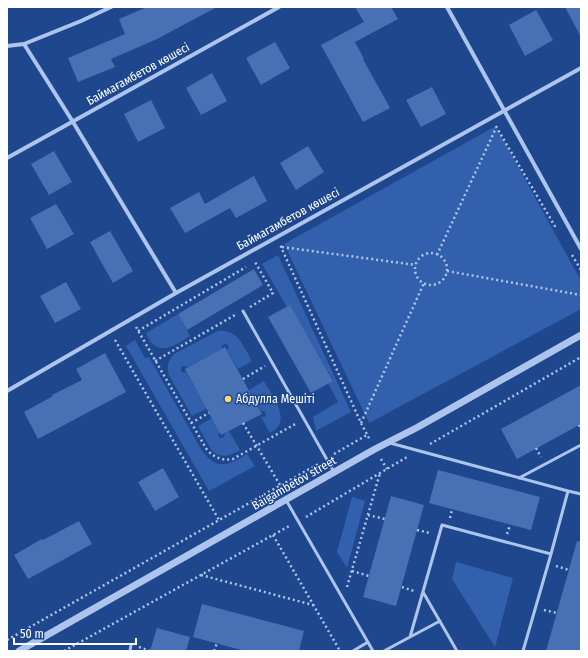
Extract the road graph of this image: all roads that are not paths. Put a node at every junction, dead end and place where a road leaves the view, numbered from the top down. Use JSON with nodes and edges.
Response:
{"nodes":[{"id":1,"x":111,"y":7,"type":"edge"},
{"id":2,"x":279,"y":7,"type":"edge"},
{"id":3,"x":447,"y":7,"type":"edge"},
{"id":4,"x":24,"y":44,"type":"junction"},
{"id":5,"x":7,"y":46,"type":"edge"},
{"id":6,"x":581,"y":68,"type":"edge"},
{"id":7,"x":504,"y":110,"type":"junction"},
{"id":8,"x":73,"y":122,"type":"junction"},
{"id":9,"x":7,"y":158,"type":"edge"},
{"id":10,"x":581,"y":249,"type":"edge"},
{"id":11,"x":176,"y":293,"type":"junction"},
{"id":12,"x":243,"y":311,"type":"road end"},
{"id":13,"x":581,"y":336,"type":"edge"},
{"id":14,"x":7,"y":391,"type":"edge"},
{"id":15,"x":389,"y":442,"type":"junction"},
{"id":16,"x":581,"y":445,"type":"edge"},
{"id":17,"x":334,"y":472,"type":"junction"},
{"id":18,"x":519,"y":478,"type":"junction"},
{"id":19,"x":568,"y":491,"type":"junction"},
{"id":20,"x":581,"y":494,"type":"edge"},
{"id":21,"x":286,"y":500,"type":"junction"},
{"id":22,"x":551,"y":554,"type":"junction"},
{"id":23,"x":423,"y":591,"type":"junction"},
{"id":24,"x":440,"y":621,"type":"junction"},
{"id":25,"x":410,"y":637,"type":"junction"},
{"id":26,"x":368,"y":642,"type":"junction"},
{"id":27,"x":131,"y":645,"type":"dead end"},
{"id":28,"x":19,"y":651,"type":"edge"},
{"id":29,"x":130,"y":651,"type":"edge"},
{"id":30,"x":353,"y":651,"type":"edge"},
{"id":31,"x":373,"y":651,"type":"edge"},
{"id":32,"x":384,"y":651,"type":"edge"},
{"id":33,"x":457,"y":651,"type":"edge"},
{"id":34,"x":523,"y":651,"type":"edge"}],
"edges":[{"from":1,"to":4,"type":"street"},
{"from":2,"to":8,"type":"street","name":"Баймағамбетов көшесі"},
{"from":3,"to":7,"type":"street"},
{"from":4,"to":5,"type":"street"},
{"from":4,"to":8,"type":"street"},
{"from":6,"to":7,"type":"street","name":"Баймагамбетов көшесі"},
{"from":7,"to":10,"type":"street"},
{"from":7,"to":11,"type":"street","name":"Баймагамбетов көшесі"},
{"from":8,"to":9,"type":"street","name":"Баймағамбетов көшесі"},
{"from":8,"to":11,"type":"street"},
{"from":11,"to":14,"type":"street","name":"Баймагамбетов көшесі"},
{"from":12,"to":17,"type":"lane"},
{"from":13,"to":15,"type":"street","name":"Baigambetov street"},
{"from":15,"to":17,"type":"street","name":"Baigambetov street"},
{"from":15,"to":18,"type":"lane"},
{"from":16,"to":18,"type":"lane"},
{"from":17,"to":21,"type":"street","name":"Baigambetov street"},
{"from":18,"to":19,"type":"lane"},
{"from":19,"to":20,"type":"lane"},
{"from":19,"to":22,"type":"lane"},
{"from":21,"to":26,"type":"lane"},
{"from":21,"to":28,"type":"street","name":"Baigambetov street"},
{"from":22,"to":23,"type":"lane"},
{"from":22,"to":34,"type":"lane"},
{"from":23,"to":24,"type":"lane"},
{"from":23,"to":25,"type":"lane"},
{"from":24,"to":25,"type":"lane"},
{"from":24,"to":33,"type":"lane"},
{"from":25,"to":32,"type":"lane"},
{"from":26,"to":30,"type":"lane"},
{"from":26,"to":31,"type":"lane"},
{"from":27,"to":29,"type":"lane"}]}
